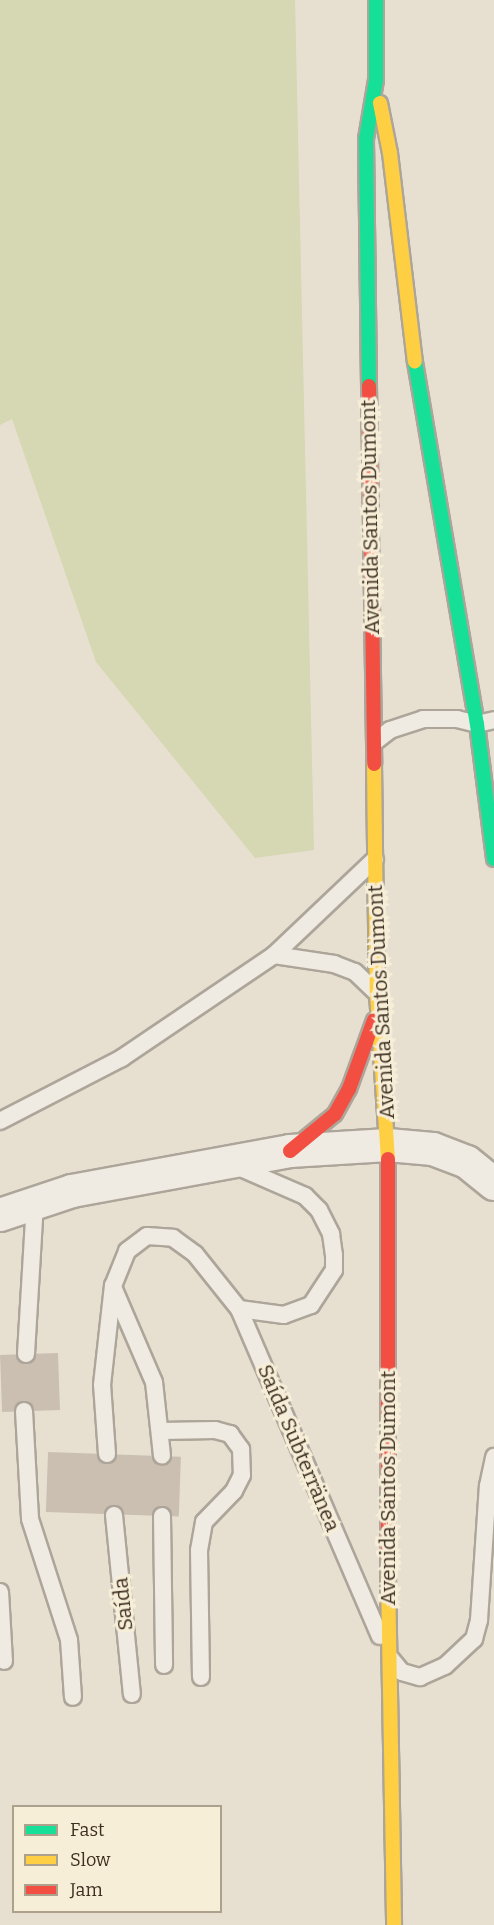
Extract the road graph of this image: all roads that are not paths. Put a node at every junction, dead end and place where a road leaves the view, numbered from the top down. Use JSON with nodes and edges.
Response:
{"nodes":[{"id":1,"x":376,"y":0,"type":"edge"},
{"id":2,"x":376,"y":80,"type":"junction"},
{"id":3,"x":494,"y":720,"type":"edge"},
{"id":4,"x":477,"y":724,"type":"junction"},
{"id":5,"x":376,"y":741,"type":"junction"},
{"id":6,"x":375,"y":859,"type":"junction"},
{"id":7,"x":494,"y":859,"type":"edge"},
{"id":8,"x":274,"y":955,"type":"junction"},
{"id":9,"x":378,"y":1000,"type":"junction"},
{"id":10,"x":0,"y":1120,"type":"edge"},
{"id":11,"x":388,"y":1145,"type":"junction"},
{"id":12,"x":290,"y":1151,"type":"junction"},
{"id":13,"x":229,"y":1163,"type":"junction"},
{"id":14,"x":494,"y":1184,"type":"edge"},
{"id":15,"x":35,"y":1201,"type":"junction"},
{"id":16,"x":0,"y":1215,"type":"edge"},
{"id":17,"x":113,"y":1286,"type":"junction"},
{"id":18,"x":239,"y":1309,"type":"junction"},
{"id":19,"x":26,"y":1354,"type":"dead end"},
{"id":20,"x":24,"y":1412,"type":"dead end"},
{"id":21,"x":161,"y":1431,"type":"junction"},
{"id":22,"x":107,"y":1454,"type":"dead end"},
{"id":23,"x":162,"y":1456,"type":"dead end"},
{"id":24,"x":494,"y":1457,"type":"edge"},
{"id":25,"x":114,"y":1515,"type":"dead end"},
{"id":26,"x":162,"y":1516,"type":"dead end"},
{"id":27,"x":0,"y":1592,"type":"edge"},
{"id":28,"x":388,"y":1654,"type":"junction"},
{"id":29,"x":4,"y":1661,"type":"dead end"},
{"id":30,"x":164,"y":1665,"type":"dead end"},
{"id":31,"x":201,"y":1677,"type":"dead end"},
{"id":32,"x":132,"y":1694,"type":"dead end"},
{"id":33,"x":73,"y":1697,"type":"dead end"},
{"id":34,"x":394,"y":1925,"type":"edge"}],
"edges":[{"from":1,"to":2,"type":"main road","name":"Avenida Santos Dumont"},
{"from":2,"to":4,"type":"main road","name":"Avenida Santos Dumont"},
{"from":2,"to":5,"type":"main road","name":"Avenida Santos Dumont"},
{"from":3,"to":4,"type":"lane"},
{"from":4,"to":5,"type":"lane"},
{"from":4,"to":7,"type":"main road","name":"Avenida Santos Dumont"},
{"from":5,"to":6,"type":"main road","name":"Avenida Santos Dumont"},
{"from":6,"to":8,"type":"lane"},
{"from":6,"to":9,"type":"main road","name":"Avenida Santos Dumont"},
{"from":8,"to":9,"type":"lane"},
{"from":8,"to":10,"type":"lane"},
{"from":9,"to":11,"type":"main road","name":"Avenida Santos Dumont"},
{"from":9,"to":12,"type":"main road"},
{"from":11,"to":12,"type":"street"},
{"from":11,"to":14,"type":"street"},
{"from":11,"to":28,"type":"main road","name":"Avenida Santos Dumont"},
{"from":12,"to":13,"type":"street"},
{"from":13,"to":15,"type":"street"},
{"from":13,"to":18,"type":"lane"},
{"from":15,"to":16,"type":"street"},
{"from":15,"to":19,"type":"lane"},
{"from":17,"to":18,"type":"lane","name":"Saída Subterränea"},
{"from":17,"to":21,"type":"lane"},
{"from":17,"to":22,"type":"lane"},
{"from":18,"to":28,"type":"lane","name":"Saída Subterränea"},
{"from":20,"to":33,"type":"lane"},
{"from":21,"to":23,"type":"lane"},
{"from":21,"to":31,"type":"lane"},
{"from":24,"to":28,"type":"lane","name":"Saída Subterränea"},
{"from":25,"to":32,"type":"lane","name":"Saída"},
{"from":26,"to":30,"type":"lane"},
{"from":27,"to":29,"type":"lane"},
{"from":28,"to":34,"type":"main road","name":"Avenida Santos Dumont"}]}
